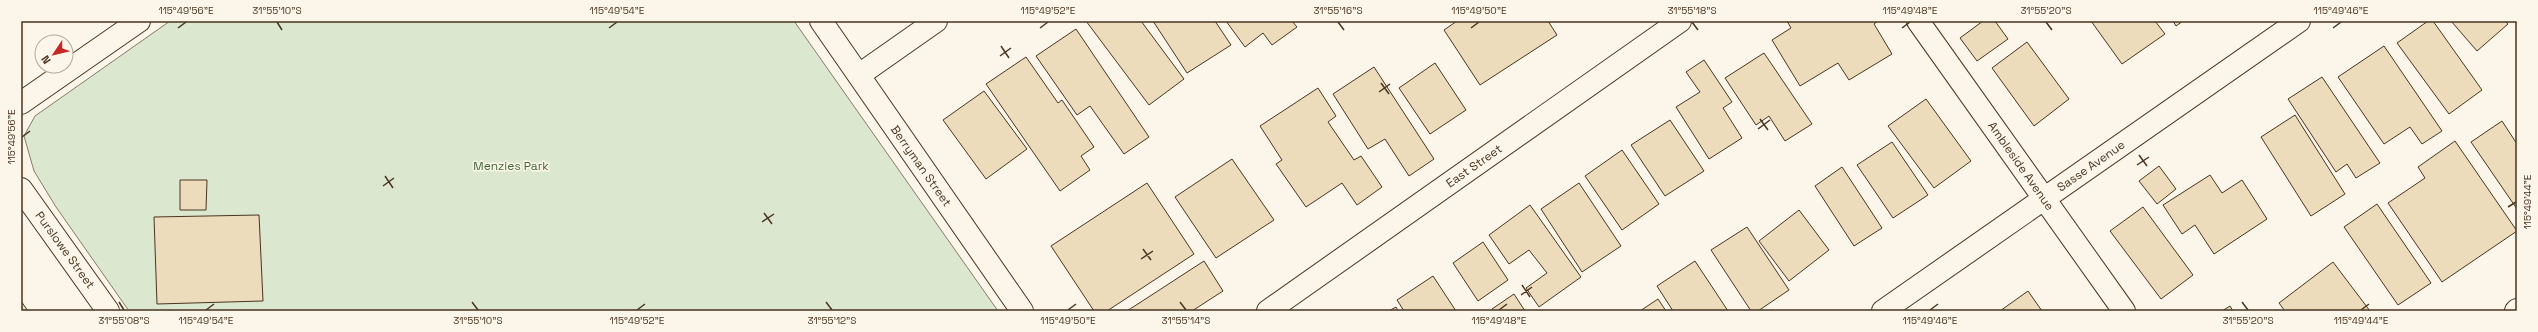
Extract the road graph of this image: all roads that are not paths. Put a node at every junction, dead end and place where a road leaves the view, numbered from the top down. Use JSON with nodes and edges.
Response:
{"nodes":[{"id":1,"x":139,"y":21,"type":"edge"},
{"id":2,"x":821,"y":21,"type":"edge"},
{"id":3,"x":936,"y":21,"type":"edge"},
{"id":4,"x":1680,"y":21,"type":"edge"},
{"id":5,"x":1918,"y":21,"type":"edge"},
{"id":6,"x":2299,"y":21,"type":"edge"},
{"id":7,"x":859,"y":75,"type":"junction"},
{"id":8,"x":21,"y":103,"type":"edge"},
{"id":9,"x":21,"y":189,"type":"edge"},
{"id":10,"x":2044,"y":198,"type":"junction"},
{"id":11,"x":108,"y":311,"type":"edge"},
{"id":12,"x":1022,"y":311,"type":"edge"},
{"id":13,"x":1268,"y":311,"type":"edge"},
{"id":14,"x":1883,"y":311,"type":"edge"},
{"id":15,"x":2124,"y":311,"type":"edge"}],
"edges":[{"from":1,"to":8,"type":"street"},
{"from":2,"to":7,"type":"street","name":"Berryman Street"},
{"from":3,"to":7,"type":"street"},
{"from":4,"to":13,"type":"street","name":"East Street"},
{"from":5,"to":10,"type":"street","name":"Ambleside Avenue"},
{"from":6,"to":10,"type":"street","name":"Sasse Avenue"},
{"from":7,"to":12,"type":"street","name":"Berryman Street"},
{"from":9,"to":11,"type":"street","name":"Purslowe Street"},
{"from":10,"to":14,"type":"street","name":"Sasse Avenue"},
{"from":10,"to":15,"type":"street","name":"Ambleside Avenue"}]}
